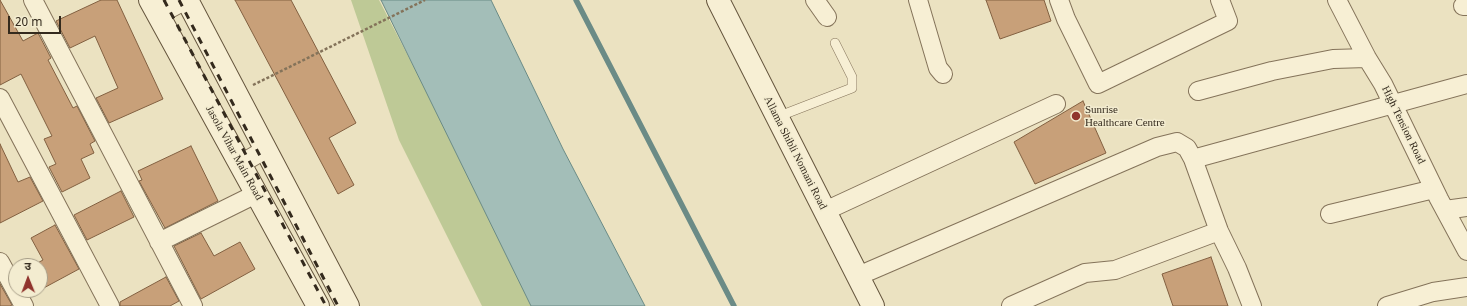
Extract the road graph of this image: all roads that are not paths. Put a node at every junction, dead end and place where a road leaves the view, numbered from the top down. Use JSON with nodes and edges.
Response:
{"nodes":[{"id":1,"x":33,"y":0,"type":"edge"},
{"id":2,"x":186,"y":0,"type":"edge"},
{"id":3,"x":718,"y":0,"type":"edge"},
{"id":4,"x":815,"y":0,"type":"edge"},
{"id":5,"x":918,"y":0,"type":"edge"},
{"id":6,"x":1059,"y":0,"type":"edge"},
{"id":7,"x":1220,"y":0,"type":"edge"},
{"id":8,"x":1337,"y":0,"type":"edge"},
{"id":9,"x":154,"y":8,"type":"edge"},
{"id":10,"x":827,"y":17,"type":"dead end"},
{"id":11,"x":835,"y":43,"type":"dead end"},
{"id":12,"x":1367,"y":58,"type":"junction"},
{"id":13,"x":943,"y":74,"type":"dead end"},
{"id":14,"x":1467,"y":84,"type":"edge"},
{"id":15,"x":1198,"y":91,"type":"dead end"},
{"id":16,"x":0,"y":98,"type":"edge"},
{"id":17,"x":1056,"y":104,"type":"dead end"},
{"id":18,"x":1394,"y":104,"type":"junction"},
{"id":19,"x":777,"y":117,"type":"junction"},
{"id":20,"x":266,"y":149,"type":"junction"},
{"id":21,"x":1193,"y":159,"type":"junction"},
{"id":22,"x":239,"y":165,"type":"junction"},
{"id":23,"x":1434,"y":189,"type":"junction"},
{"id":24,"x":256,"y":194,"type":"junction"},
{"id":25,"x":1467,"y":207,"type":"edge"},
{"id":26,"x":1445,"y":210,"type":"junction"},
{"id":27,"x":825,"y":211,"type":"junction"},
{"id":28,"x":1330,"y":214,"type":"dead end"},
{"id":29,"x":1219,"y":230,"type":"junction"},
{"id":30,"x":159,"y":242,"type":"junction"},
{"id":31,"x":1467,"y":251,"type":"edge"},
{"id":32,"x":0,"y":262,"type":"edge"},
{"id":33,"x":858,"y":276,"type":"junction"},
{"id":34,"x":1467,"y":287,"type":"edge"},
{"id":35,"x":24,"y":306,"type":"edge"},
{"id":36,"x":110,"y":306,"type":"edge"},
{"id":37,"x":193,"y":306,"type":"edge"},
{"id":38,"x":318,"y":306,"type":"edge"},
{"id":39,"x":348,"y":306,"type":"edge"},
{"id":40,"x":873,"y":306,"type":"edge"},
{"id":41,"x":1011,"y":306,"type":"edge"},
{"id":42,"x":1252,"y":306,"type":"edge"},
{"id":43,"x":1387,"y":306,"type":"edge"}],
"edges":[{"from":1,"to":30,"type":"street"},
{"from":2,"to":9,"type":"street"},
{"from":2,"to":20,"type":"street"},
{"from":3,"to":19,"type":"street","name":"Allama Shibli Nomani Road"},
{"from":4,"to":10,"type":"street"},
{"from":5,"to":13,"type":"street"},
{"from":6,"to":7,"type":"street"},
{"from":8,"to":12,"type":"street","name":"High Tension Road"},
{"from":9,"to":22,"type":"street","name":"Jasola Vihar Main Road"},
{"from":11,"to":19,"type":"lane"},
{"from":12,"to":15,"type":"street"},
{"from":12,"to":18,"type":"street","name":"High Tension Road"},
{"from":14,"to":18,"type":"street"},
{"from":16,"to":36,"type":"street"},
{"from":17,"to":27,"type":"street"},
{"from":18,"to":21,"type":"street"},
{"from":18,"to":23,"type":"street","name":"High Tension Road"},
{"from":19,"to":27,"type":"street","name":"Allama Shibli Nomani Road"},
{"from":20,"to":22,"type":"street"},
{"from":20,"to":39,"type":"street"},
{"from":21,"to":29,"type":"street"},
{"from":21,"to":33,"type":"street"},
{"from":22,"to":24,"type":"street","name":"Jasola Vihar Main Road"},
{"from":23,"to":26,"type":"street","name":"High Tension Road"},
{"from":23,"to":28,"type":"street"},
{"from":24,"to":30,"type":"street"},
{"from":24,"to":38,"type":"street","name":"Jasola Vihar Main Road"},
{"from":25,"to":26,"type":"street"},
{"from":26,"to":31,"type":"street","name":"High Tension Road"},
{"from":27,"to":33,"type":"street","name":"Allama Shibli Nomani Road"},
{"from":29,"to":41,"type":"street"},
{"from":29,"to":42,"type":"street"},
{"from":30,"to":37,"type":"street"},
{"from":32,"to":35,"type":"street"},
{"from":33,"to":40,"type":"street","name":"Allama Shibli Nomani Road"},
{"from":34,"to":43,"type":"street"}]}
